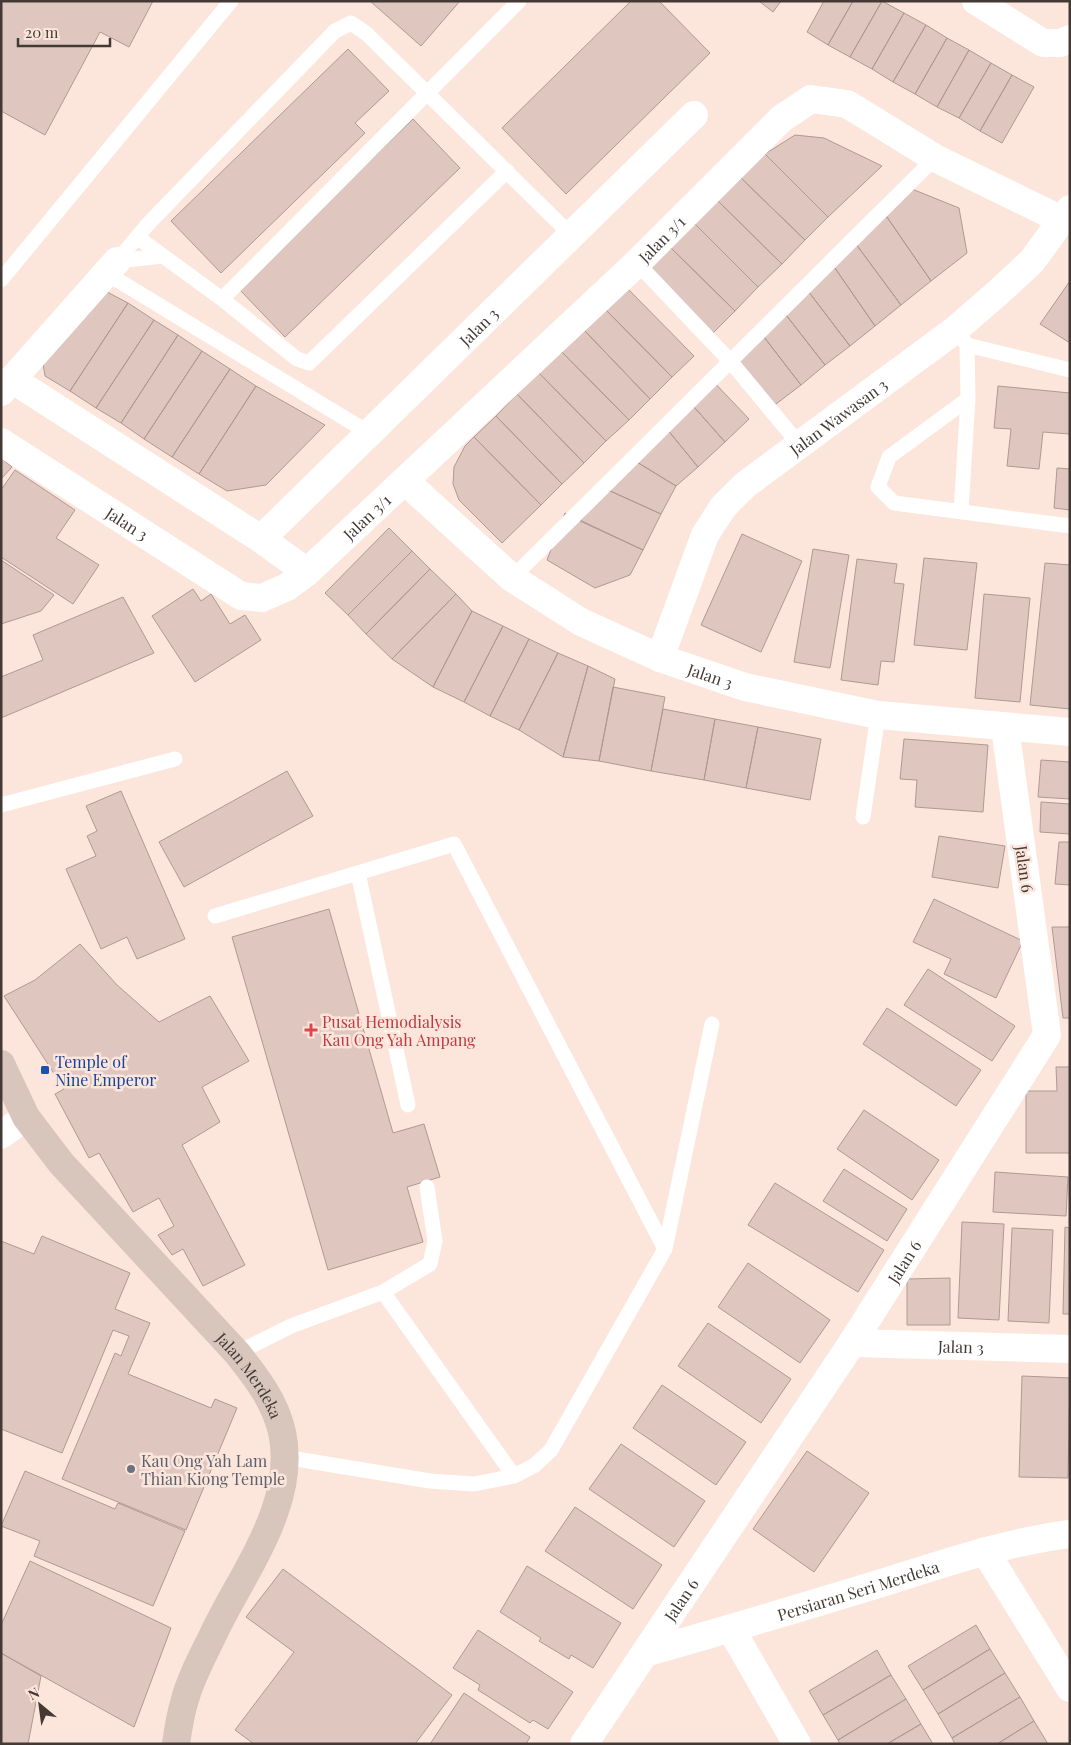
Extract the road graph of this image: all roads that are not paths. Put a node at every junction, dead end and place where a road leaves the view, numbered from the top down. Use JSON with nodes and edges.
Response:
{"nodes":[{"id":1,"x":231,"y":1,"type":"edge"},
{"id":2,"x":519,"y":1,"type":"edge"},
{"id":3,"x":976,"y":1,"type":"edge"},
{"id":4,"x":1070,"y":39,"type":"edge"},
{"id":5,"x":427,"y":93,"type":"junction"},
{"id":6,"x":694,"y":115,"type":"dead end"},
{"id":7,"x":935,"y":158,"type":"junction"},
{"id":8,"x":507,"y":171,"type":"junction"},
{"id":9,"x":1066,"y":214,"type":"edge"},
{"id":10,"x":570,"y":234,"type":"junction"},
{"id":11,"x":137,"y":237,"type":"junction"},
{"id":12,"x":163,"y":256,"type":"junction"},
{"id":13,"x":637,"y":263,"type":"junction"},
{"id":14,"x":111,"y":267,"type":"junction"},
{"id":15,"x":1,"y":280,"type":"edge"},
{"id":16,"x":222,"y":299,"type":"junction"},
{"id":17,"x":961,"y":337,"type":"junction"},
{"id":18,"x":731,"y":362,"type":"junction"},
{"id":19,"x":1070,"y":370,"type":"edge"},
{"id":20,"x":7,"y":386,"type":"edge"},
{"id":21,"x":968,"y":399,"type":"junction"},
{"id":22,"x":369,"y":433,"type":"junction"},
{"id":23,"x":1,"y":442,"type":"edge"},
{"id":24,"x":799,"y":444,"type":"junction"},
{"id":25,"x":406,"y":482,"type":"junction"},
{"id":26,"x":960,"y":512,"type":"junction"},
{"id":27,"x":1070,"y":526,"type":"edge"},
{"id":28,"x":261,"y":539,"type":"junction"},
{"id":29,"x":307,"y":572,"type":"junction"},
{"id":30,"x":512,"y":578,"type":"junction"},
{"id":31,"x":660,"y":658,"type":"junction"},
{"id":32,"x":878,"y":715,"type":"junction"},
{"id":33,"x":1005,"y":727,"type":"junction"},
{"id":34,"x":1070,"y":732,"type":"edge"},
{"id":35,"x":175,"y":759,"type":"dead end"},
{"id":36,"x":1,"y":805,"type":"edge"},
{"id":37,"x":863,"y":817,"type":"dead end"},
{"id":38,"x":358,"y":873,"type":"junction"},
{"id":39,"x":215,"y":916,"type":"dead end"},
{"id":40,"x":712,"y":1024,"type":"dead end"},
{"id":41,"x":1059,"y":1035,"type":"edge"},
{"id":42,"x":1,"y":1064,"type":"edge"},
{"id":43,"x":408,"y":1105,"type":"dead end"},
{"id":44,"x":26,"y":1116,"type":"junction"},
{"id":45,"x":1,"y":1135,"type":"edge"},
{"id":46,"x":427,"y":1187,"type":"dead end"},
{"id":47,"x":665,"y":1248,"type":"junction"},
{"id":48,"x":383,"y":1292,"type":"junction"},
{"id":49,"x":852,"y":1343,"type":"junction"},
{"id":50,"x":1070,"y":1349,"type":"edge"},
{"id":51,"x":237,"y":1353,"type":"junction"},
{"id":52,"x":284,"y":1457,"type":"junction"},
{"id":53,"x":514,"y":1476,"type":"junction"},
{"id":54,"x":1070,"y":1534,"type":"edge"},
{"id":55,"x":985,"y":1551,"type":"junction"},
{"id":56,"x":731,"y":1629,"type":"junction"},
{"id":57,"x":648,"y":1652,"type":"junction"},
{"id":58,"x":1070,"y":1688,"type":"edge"},
{"id":59,"x":176,"y":1744,"type":"edge"},
{"id":60,"x":584,"y":1744,"type":"edge"},
{"id":61,"x":797,"y":1744,"type":"edge"}],
"edges":[{"from":1,"to":15,"type":"lane"},
{"from":2,"to":5,"type":"lane"},
{"from":3,"to":4,"type":"street"},
{"from":5,"to":8,"type":"lane"},
{"from":5,"to":11,"type":"lane"},
{"from":5,"to":16,"type":"lane"},
{"from":6,"to":10,"type":"street","name":"Jalan 3"},
{"from":7,"to":9,"type":"street","name":"Jalan 3/1"},
{"from":7,"to":13,"type":"street","name":"Jalan 3/1"},
{"from":7,"to":18,"type":"lane"},
{"from":8,"to":10,"type":"lane"},
{"from":8,"to":16,"type":"lane"},
{"from":9,"to":17,"type":"street","name":"Jalan Wawasan 3"},
{"from":10,"to":22,"type":"street","name":"Jalan 3"},
{"from":11,"to":12,"type":"lane"},
{"from":11,"to":14,"type":"lane"},
{"from":12,"to":14,"type":"lane"},
{"from":12,"to":16,"type":"lane"},
{"from":13,"to":18,"type":"lane"},
{"from":13,"to":25,"type":"street","name":"Jalan 3/1"},
{"from":14,"to":20,"type":"street"},
{"from":14,"to":22,"type":"lane"},
{"from":17,"to":19,"type":"lane"},
{"from":17,"to":21,"type":"lane"},
{"from":17,"to":24,"type":"street","name":"Jalan Wawasan 3"},
{"from":18,"to":24,"type":"lane"},
{"from":18,"to":30,"type":"lane"},
{"from":20,"to":28,"type":"street"},
{"from":21,"to":26,"type":"lane"},
{"from":21,"to":26,"type":"lane"},
{"from":22,"to":28,"type":"street","name":"Jalan 3"},
{"from":23,"to":29,"type":"street","name":"Jalan 3"},
{"from":24,"to":31,"type":"street","name":"Jalan Wawasan 3"},
{"from":25,"to":29,"type":"street","name":"Jalan 3/1"},
{"from":25,"to":30,"type":"street","name":"Jalan 3"},
{"from":26,"to":27,"type":"lane"},
{"from":28,"to":29,"type":"street"},
{"from":30,"to":31,"type":"street","name":"Jalan 3"},
{"from":31,"to":32,"type":"street","name":"Jalan 3"},
{"from":32,"to":33,"type":"street","name":"Jalan 3"},
{"from":32,"to":37,"type":"lane"},
{"from":33,"to":34,"type":"street","name":"Jalan 3"},
{"from":33,"to":41,"type":"street","name":"Jalan 6"},
{"from":35,"to":36,"type":"lane"},
{"from":38,"to":39,"type":"lane"},
{"from":38,"to":43,"type":"lane"},
{"from":38,"to":47,"type":"lane"},
{"from":40,"to":47,"type":"lane"},
{"from":41,"to":49,"type":"street","name":"Jalan 6"},
{"from":42,"to":44,"type":"street","name":"Jalan Merdeka"},
{"from":44,"to":45,"type":"street"},
{"from":44,"to":51,"type":"street","name":"Jalan Merdeka"},
{"from":46,"to":48,"type":"lane"},
{"from":47,"to":53,"type":"lane"},
{"from":48,"to":51,"type":"lane"},
{"from":48,"to":53,"type":"lane"},
{"from":49,"to":50,"type":"street","name":"Jalan 3"},
{"from":49,"to":57,"type":"street","name":"Jalan 6"},
{"from":51,"to":52,"type":"street","name":"Jalan Merdeka"},
{"from":52,"to":53,"type":"lane"},
{"from":52,"to":59,"type":"street","name":"Jalan Merdeka"},
{"from":54,"to":55,"type":"street","name":"Persiaran Seri Merdeka"},
{"from":55,"to":56,"type":"street","name":"Persiaran Seri Merdeka"},
{"from":55,"to":58,"type":"street"},
{"from":56,"to":57,"type":"street","name":"Persiaran Seri Merdeka"},
{"from":56,"to":61,"type":"street"},
{"from":57,"to":60,"type":"street","name":"Jalan 6"}]}
